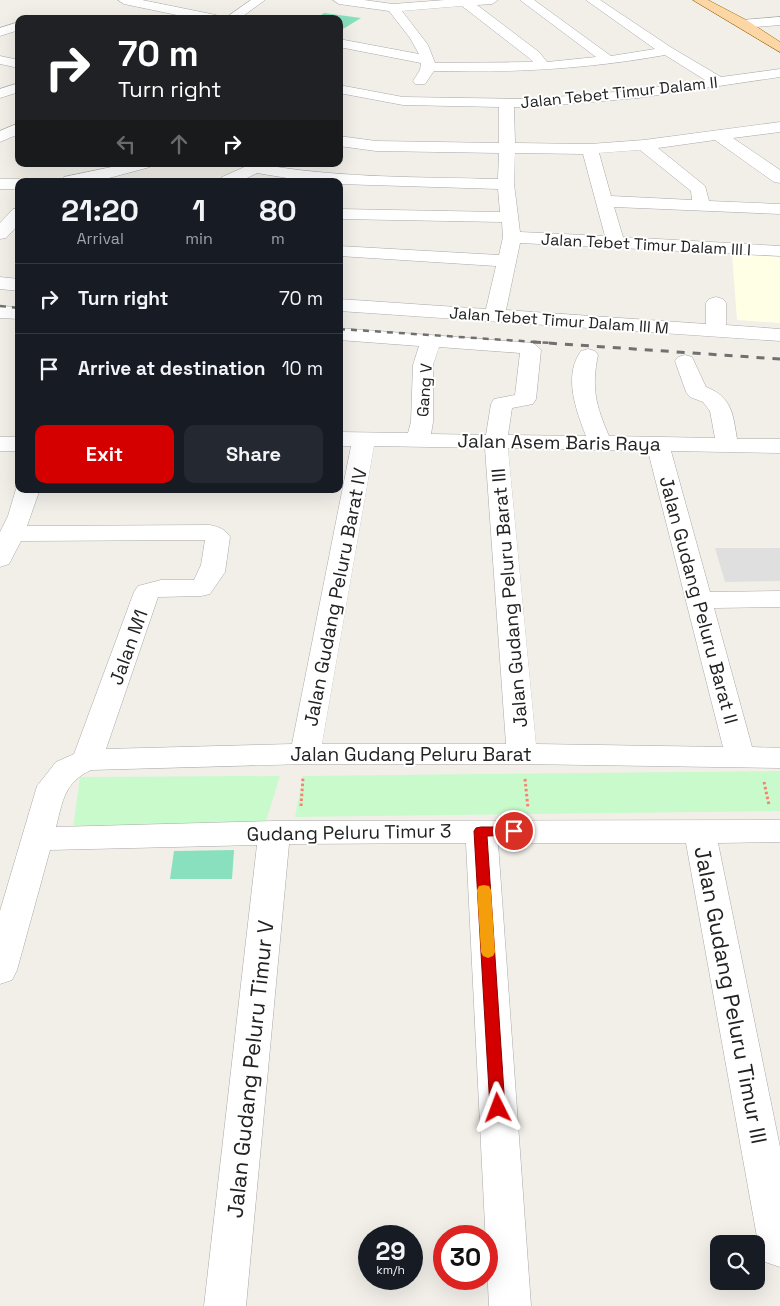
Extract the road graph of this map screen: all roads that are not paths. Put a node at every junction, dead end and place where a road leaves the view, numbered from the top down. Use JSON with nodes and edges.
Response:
{"nodes":[{"id":1,"x":124,"y":0,"type":"edge"},
{"id":2,"x":164,"y":0,"type":"edge"},
{"id":3,"x":259,"y":0,"type":"edge"},
{"id":4,"x":339,"y":0,"type":"edge"},
{"id":5,"x":492,"y":0,"type":"edge"},
{"id":6,"x":526,"y":0,"type":"edge"},
{"id":7,"x":592,"y":0,"type":"edge"},
{"id":8,"x":699,"y":0,"type":"edge"},
{"id":9,"x":466,"y":3,"type":"junction"},
{"id":10,"x":151,"y":6,"type":"junction"},
{"id":11,"x":393,"y":8,"type":"junction"},
{"id":12,"x":196,"y":15,"type":"edge"},
{"id":13,"x":236,"y":15,"type":"edge"},
{"id":14,"x":15,"y":21,"type":"edge"},
{"id":15,"x":780,"y":21,"type":"edge"},
{"id":16,"x":743,"y":24,"type":"junction"},
{"id":17,"x":0,"y":32,"type":"edge"},
{"id":18,"x":343,"y":44,"type":"edge"},
{"id":19,"x":780,"y":48,"type":"edge"},
{"id":20,"x":667,"y":51,"type":"junction"},
{"id":21,"x":608,"y":60,"type":"junction"},
{"id":22,"x":2,"y":61,"type":"edge"},
{"id":23,"x":15,"y":63,"type":"edge"},
{"id":24,"x":429,"y":63,"type":"junction"},
{"id":25,"x":543,"y":66,"type":"junction"},
{"id":26,"x":780,"y":73,"type":"edge"},
{"id":27,"x":719,"y":82,"type":"junction"},
{"id":28,"x":15,"y":88,"type":"edge"},
{"id":29,"x":343,"y":90,"type":"edge"},
{"id":30,"x":0,"y":94,"type":"edge"},
{"id":31,"x":403,"y":101,"type":"junction"},
{"id":32,"x":506,"y":104,"type":"junction"},
{"id":33,"x":780,"y":126,"type":"edge"},
{"id":34,"x":15,"y":132,"type":"edge"},
{"id":35,"x":718,"y":135,"type":"junction"},
{"id":36,"x":343,"y":141,"type":"edge"},
{"id":37,"x":3,"y":144,"type":"edge"},
{"id":38,"x":644,"y":145,"type":"junction"},
{"id":39,"x":507,"y":148,"type":"junction"},
{"id":40,"x":590,"y":149,"type":"junction"},
{"id":41,"x":133,"y":167,"type":"edge"},
{"id":42,"x":257,"y":167,"type":"edge"},
{"id":43,"x":265,"y":167,"type":"edge"},
{"id":44,"x":88,"y":178,"type":"edge"},
{"id":45,"x":234,"y":178,"type":"edge"},
{"id":46,"x":327,"y":178,"type":"edge"},
{"id":47,"x":780,"y":178,"type":"edge"},
{"id":48,"x":343,"y":179,"type":"edge"},
{"id":49,"x":0,"y":184,"type":"edge"},
{"id":50,"x":15,"y":184,"type":"edge"},
{"id":51,"x":506,"y":184,"type":"junction"},
{"id":52,"x":604,"y":201,"type":"junction"},
{"id":53,"x":701,"y":205,"type":"junction"},
{"id":54,"x":780,"y":209,"type":"edge"},
{"id":55,"x":343,"y":214,"type":"edge"},
{"id":56,"x":510,"y":216,"type":"junction"},
{"id":57,"x":15,"y":217,"type":"edge"},
{"id":58,"x":0,"y":234,"type":"edge"},
{"id":59,"x":512,"y":237,"type":"junction"},
{"id":60,"x":612,"y":243,"type":"junction"},
{"id":61,"x":343,"y":251,"type":"edge"},
{"id":62,"x":780,"y":251,"type":"edge"},
{"id":63,"x":508,"y":261,"type":"junction"},
{"id":64,"x":0,"y":284,"type":"edge"},
{"id":65,"x":15,"y":285,"type":"edge"},
{"id":66,"x":716,"y":303,"type":"dead end"},
{"id":67,"x":343,"y":305,"type":"edge"},
{"id":68,"x":0,"y":312,"type":"edge"},
{"id":69,"x":15,"y":313,"type":"edge"},
{"id":70,"x":495,"y":315,"type":"junction"},
{"id":71,"x":716,"y":331,"type":"junction"},
{"id":72,"x":343,"y":334,"type":"edge"},
{"id":73,"x":780,"y":335,"type":"edge"},
{"id":74,"x":431,"y":340,"type":"junction"},
{"id":75,"x":588,"y":355,"type":"dead end"},
{"id":76,"x":685,"y":361,"type":"dead end"},
{"id":77,"x":343,"y":439,"type":"edge"},
{"id":78,"x":364,"y":439,"type":"junction"},
{"id":79,"x":418,"y":440,"type":"junction"},
{"id":80,"x":496,"y":442,"type":"junction"},
{"id":81,"x":0,"y":444,"type":"edge"},
{"id":82,"x":15,"y":444,"type":"edge"},
{"id":83,"x":600,"y":444,"type":"junction"},
{"id":84,"x":658,"y":444,"type":"junction"},
{"id":85,"x":726,"y":445,"type":"junction"},
{"id":86,"x":780,"y":446,"type":"edge"},
{"id":87,"x":27,"y":493,"type":"edge"},
{"id":88,"x":11,"y":534,"type":"junction"},
{"id":89,"x":0,"y":559,"type":"edge"},
{"id":90,"x":780,"y":599,"type":"edge"},
{"id":91,"x":699,"y":600,"type":"junction"},
{"id":92,"x":305,"y":754,"type":"junction"},
{"id":93,"x":522,"y":754,"type":"junction"},
{"id":94,"x":759,"y":757,"type":"edge"},
{"id":95,"x":87,"y":760,"type":"junction"},
{"id":96,"x":481,"y":831,"type":"junction"},
{"id":97,"x":778,"y":831,"type":"edge"},
{"id":98,"x":287,"y":832,"type":"junction"},
{"id":99,"x":700,"y":832,"type":"junction"},
{"id":100,"x":38,"y":839,"type":"junction"},
{"id":101,"x":0,"y":970,"type":"edge"},
{"id":102,"x":780,"y":1248,"type":"edge"},
{"id":103,"x":225,"y":1306,"type":"edge"},
{"id":104,"x":510,"y":1306,"type":"edge"}],
"edges":[{"from":1,"to":10,"type":"street"},
{"from":2,"to":10,"type":"street"},
{"from":3,"to":13,"type":"street"},
{"from":4,"to":11,"type":"street"},
{"from":5,"to":9,"type":"street"},
{"from":6,"to":21,"type":"street"},
{"from":7,"to":20,"type":"street"},
{"from":8,"to":16,"type":"main road"},
{"from":9,"to":11,"type":"street"},
{"from":9,"to":25,"type":"street"},
{"from":10,"to":12,"type":"street"},
{"from":11,"to":24,"type":"street"},
{"from":14,"to":17,"type":"street"},
{"from":15,"to":16,"type":"street"},
{"from":16,"to":19,"type":"main road"},
{"from":18,"to":24,"type":"street"},
{"from":20,"to":21,"type":"street"},
{"from":20,"to":27,"type":"street"},
{"from":21,"to":25,"type":"street"},
{"from":22,"to":23,"type":"street"},
{"from":24,"to":25,"type":"street"},
{"from":24,"to":31,"type":"street"},
{"from":26,"to":27,"type":"street","name":"Jalan Tebet Timur Dalam II"},
{"from":27,"to":32,"type":"street","name":"Jalan Tebet Timur Dalam II"},
{"from":28,"to":30,"type":"street"},
{"from":29,"to":31,"type":"street","name":"Jalan Tebet Timur Dalam II"},
{"from":31,"to":32,"type":"street","name":"Jalan Tebet Timur Dalam II"},
{"from":32,"to":39,"type":"street"},
{"from":33,"to":35,"type":"street"},
{"from":34,"to":37,"type":"street"},
{"from":35,"to":38,"type":"street"},
{"from":35,"to":47,"type":"street"},
{"from":36,"to":39,"type":"street"},
{"from":38,"to":40,"type":"street"},
{"from":38,"to":53,"type":"street"},
{"from":39,"to":40,"type":"street"},
{"from":39,"to":51,"type":"street"},
{"from":40,"to":52,"type":"street"},
{"from":41,"to":44,"type":"street"},
{"from":42,"to":45,"type":"street"},
{"from":43,"to":46,"type":"street"},
{"from":48,"to":51,"type":"street"},
{"from":49,"to":50,"type":"street"},
{"from":51,"to":56,"type":"street"},
{"from":52,"to":53,"type":"street"},
{"from":52,"to":60,"type":"street"},
{"from":53,"to":54,"type":"street"},
{"from":55,"to":56,"type":"street"},
{"from":56,"to":59,"type":"street"},
{"from":57,"to":58,"type":"street"},
{"from":59,"to":60,"type":"street","name":"Jalan Tebet Timur Dalam III I"},
{"from":59,"to":63,"type":"street"},
{"from":60,"to":62,"type":"street","name":"Jalan Tebet Timur Dalam III I"},
{"from":61,"to":63,"type":"street"},
{"from":63,"to":70,"type":"street"},
{"from":64,"to":65,"type":"street"},
{"from":66,"to":71,"type":"street"},
{"from":67,"to":70,"type":"street","name":"Jalan Tebet Timur Dalam III M"},
{"from":68,"to":69,"type":"street"},
{"from":70,"to":71,"type":"street","name":"Jalan Tebet Timur Dalam III M"},
{"from":71,"to":73,"type":"street","name":"Jalan Tebet Timur Dalam III M"},
{"from":72,"to":74,"type":"street"},
{"from":74,"to":79,"type":"street","name":"Gang V"},
{"from":74,"to":80,"type":"street","name":"Jalan Gudang Peluru Barat III"},
{"from":75,"to":83,"type":"street"},
{"from":76,"to":85,"type":"street"},
{"from":77,"to":78,"type":"street","name":"Jalan Asem Baris Raya"},
{"from":78,"to":79,"type":"street","name":"Jalan Asem Baris Raya"},
{"from":78,"to":92,"type":"street","name":"Jalan Gudang Peluru Barat IV"},
{"from":79,"to":80,"type":"street","name":"Jalan Asem Baris Raya"},
{"from":80,"to":83,"type":"street","name":"Jalan Asem Baris Raya"},
{"from":80,"to":93,"type":"street","name":"Jalan Gudang Peluru Barat III"},
{"from":81,"to":82,"type":"street"},
{"from":83,"to":84,"type":"street","name":"Jalan Asem Baris Raya"},
{"from":84,"to":85,"type":"street","name":"Jalan Asem Baris Raya"},
{"from":84,"to":91,"type":"street","name":"Jalan Gudang Peluru Barat II"},
{"from":85,"to":86,"type":"street","name":"Jalan Asem Baris Raya"},
{"from":87,"to":88,"type":"street"},
{"from":88,"to":89,"type":"street"},
{"from":88,"to":95,"type":"street","name":"Jalan M1"},
{"from":90,"to":91,"type":"street"},
{"from":91,"to":94,"type":"street","name":"Jalan Gudang Peluru Barat II"},
{"from":92,"to":93,"type":"street","name":"Jalan Gudang Peluru Barat"},
{"from":92,"to":95,"type":"street","name":"Jalan Gudang Peluru Barat"},
{"from":93,"to":94,"type":"street","name":"Jalan Gudang Peluru Barat"},
{"from":95,"to":100,"type":"street","name":"Jalan Gudang Peluru Barat"},
{"from":96,"to":98,"type":"street","name":"Gudang Peluru Timur 3"},
{"from":96,"to":99,"type":"street","name":"Gudang Peluru Timur 3"},
{"from":96,"to":104,"type":"street"},
{"from":97,"to":99,"type":"street","name":"Gudang Peluru Timur 3"},
{"from":98,"to":100,"type":"street","name":"Gudang Peluru Timur 3"},
{"from":98,"to":103,"type":"street","name":"Jalan Gudang Peluru Timur V"},
{"from":99,"to":102,"type":"street","name":"Jalan Gudang Peluru Timur III"},
{"from":100,"to":101,"type":"street"}]}
